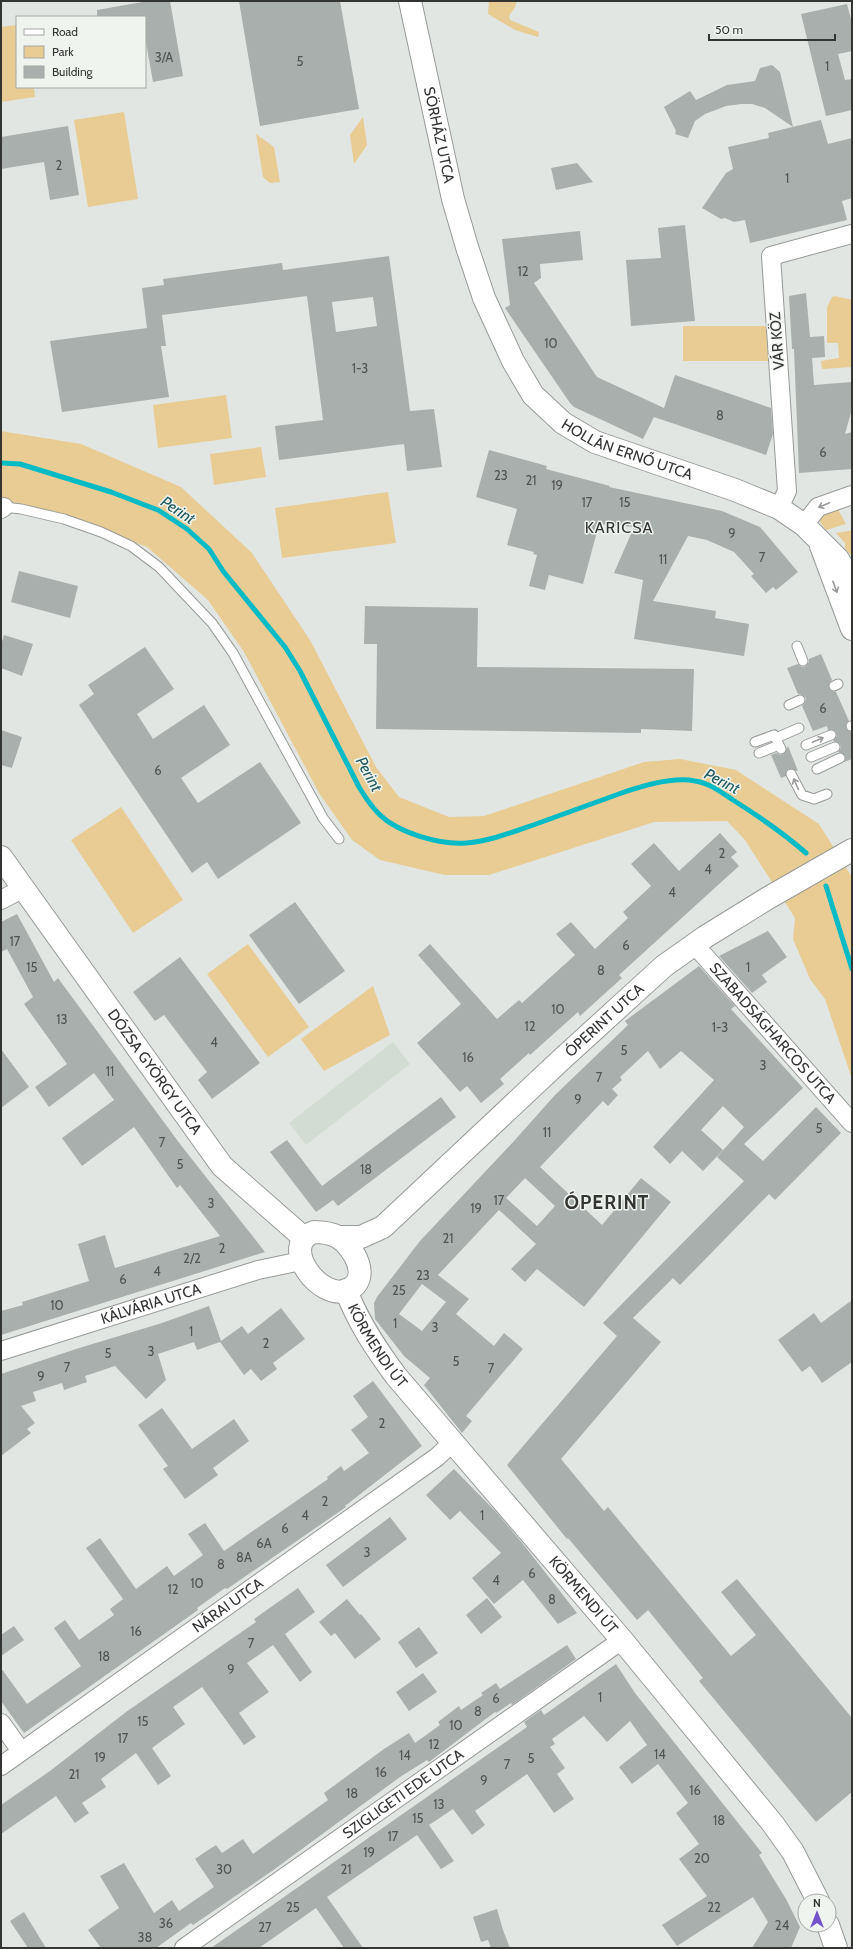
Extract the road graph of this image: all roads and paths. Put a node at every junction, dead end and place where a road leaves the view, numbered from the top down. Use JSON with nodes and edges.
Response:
{"nodes":[{"id":1,"x":410,"y":1,"type":"edge"},
{"id":2,"x":852,"y":234,"type":"edge"},
{"id":3,"x":474,"y":268,"type":"joint"},
{"id":4,"x":852,"y":495,"type":"edge"},
{"id":5,"x":2,"y":508,"type":"edge"},
{"id":6,"x":779,"y":508,"type":"junction"},
{"id":7,"x":810,"y":531,"type":"junction"},
{"id":8,"x":852,"y":583,"type":"edge"},
{"id":9,"x":850,"y":619,"type":"edge"},
{"id":10,"x":797,"y":646,"type":"dead end"},
{"id":11,"x":803,"y":661,"type":"dead end"},
{"id":12,"x":800,"y":700,"type":"dead end"},
{"id":13,"x":789,"y":705,"type":"dead end"},
{"id":14,"x":799,"y":728,"type":"dead end"},
{"id":15,"x":831,"y":735,"type":"dead end"},
{"id":16,"x":755,"y":742,"type":"dead end"},
{"id":17,"x":779,"y":744,"type":"junction"},
{"id":18,"x":806,"y":745,"type":"dead end"},
{"id":19,"x":835,"y":747,"type":"dead end"},
{"id":20,"x":760,"y":753,"type":"dead end"},
{"id":21,"x":811,"y":758,"type":"dead end"},
{"id":22,"x":840,"y":758,"type":"dead end"},
{"id":23,"x":817,"y":770,"type":"dead end"},
{"id":24,"x":791,"y":774,"type":"dead end"},
{"id":25,"x":827,"y":794,"type":"dead end"},
{"id":26,"x":339,"y":839,"type":"dead end"},
{"id":27,"x":844,"y":854,"type":"edge"},
{"id":28,"x":1,"y":857,"type":"edge"},
{"id":29,"x":22,"y":889,"type":"junction"},
{"id":30,"x":1,"y":900,"type":"edge"},
{"id":31,"x":694,"y":944,"type":"junction"},
{"id":32,"x":852,"y":1123,"type":"edge"},
{"id":33,"x":384,"y":1227,"type":"junction"},
{"id":34,"x":338,"y":1237,"type":"junction"},
{"id":35,"x":304,"y":1238,"type":"junction"},
{"id":36,"x":302,"y":1261,"type":"junction"},
{"id":37,"x":360,"y":1271,"type":"junction"},
{"id":38,"x":346,"y":1290,"type":"junction"},
{"id":39,"x":1,"y":1351,"type":"edge"},
{"id":40,"x":453,"y":1442,"type":"junction"},
{"id":41,"x":622,"y":1640,"type":"junction"},
{"id":42,"x":1,"y":1723,"type":"edge"},
{"id":43,"x":21,"y":1751,"type":"junction"},
{"id":44,"x":1,"y":1766,"type":"edge"},
{"id":45,"x":814,"y":1893,"type":"edge"},
{"id":46,"x":831,"y":1933,"type":"edge"},
{"id":47,"x":184,"y":1948,"type":"edge"},
{"id":48,"x":836,"y":1948,"type":"edge"}],
"edges":[{"from":1,"to":3,"type":"street","name":"SÖRHÁZ UTCA"},
{"from":2,"to":6,"type":"street","name":"VÁR KÖZ"},
{"from":3,"to":6,"type":"street","name":"HOLLÁN ERNŐ UTCA"},
{"from":4,"to":7,"type":"street","one_way":true},
{"from":5,"to":26,"type":"lane"},
{"from":6,"to":7,"type":"street","name":"HOLLÁN ERNŐ UTCA"},
{"from":7,"to":8,"type":"street","name":"HOLLÁN ERNŐ UTCA"},
{"from":7,"to":9,"type":"street","one_way":true},
{"from":10,"to":11,"type":"lane"},
{"from":12,"to":13,"type":"lane"},
{"from":14,"to":17,"type":"lane"},
{"from":18,"to":15,"type":"lane","one_way":true},
{"from":16,"to":17,"type":"lane"},
{"from":17,"to":20,"type":"lane"},
{"from":19,"to":21,"type":"lane"},
{"from":22,"to":23,"type":"lane"},
{"from":25,"to":24,"type":"lane","one_way":true},
{"from":27,"to":31,"type":"street","name":"ÓPERINT UTCA"},
{"from":28,"to":29,"type":"street","name":"DÓZSA GYÖRGY UTCA"},
{"from":29,"to":30,"type":"street"},
{"from":29,"to":35,"type":"street","name":"DÓZSA GYÖRGY UTCA"},
{"from":31,"to":32,"type":"street","name":"SZABADSÁGHARCOS UTCA"},
{"from":31,"to":33,"type":"street","name":"ÓPERINT UTCA"},
{"from":33,"to":34,"type":"street","name":"ÓPERINT UTCA"},
{"from":33,"to":37,"type":"street","name":"ÓPERINT UTCA"},
{"from":34,"to":35,"type":"street"},
{"from":34,"to":37,"type":"street"},
{"from":35,"to":36,"type":"street"},
{"from":36,"to":38,"type":"street","name":"KÖRMENDI ÚT"},
{"from":36,"to":39,"type":"street","name":"KÁLVÁRIA UTCA"},
{"from":37,"to":38,"type":"street","name":"KÖRMENDI ÚT"},
{"from":38,"to":40,"type":"street","name":"KÖRMENDI ÚT"},
{"from":40,"to":41,"type":"street","name":"KÖRMENDI ÚT"},
{"from":40,"to":43,"type":"street","name":"NÁRAI UTCA"},
{"from":41,"to":45,"type":"street","name":"KÖRMENDI ÚT"},
{"from":41,"to":47,"type":"street","name":"SZIGLIGETI EDE UTCA"},
{"from":42,"to":43,"type":"street"},
{"from":43,"to":44,"type":"street","name":"NÁRAI UTCA"},
{"from":46,"to":48,"type":"street"}]}
